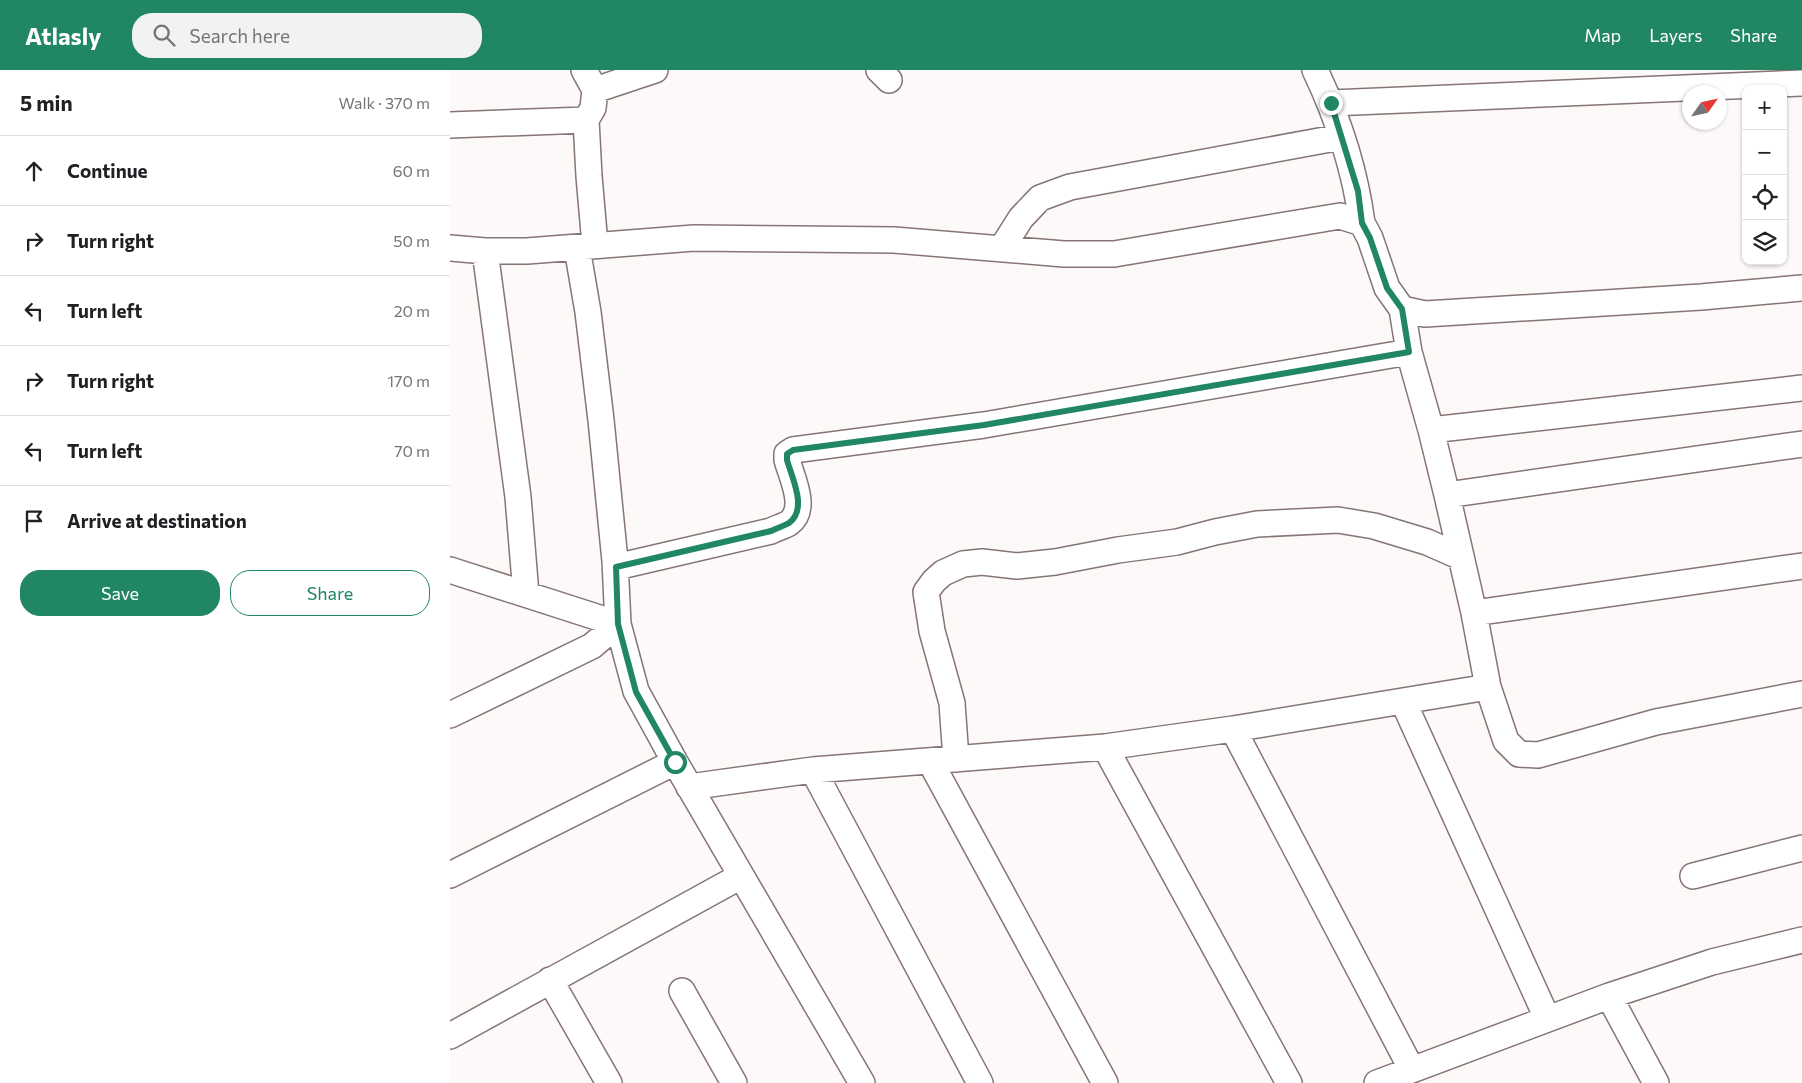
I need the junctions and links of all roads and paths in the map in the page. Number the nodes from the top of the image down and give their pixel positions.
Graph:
1 (655, 70) edge
2 (1314, 70) edge
3 (589, 80) edge
4 (1802, 83) edge
5 (1331, 103) junction
6 (586, 120) junction
7 (450, 125) edge
8 (1342, 137) junction
9 (1362, 223) junction
10 (586, 246) junction
11 (450, 248) edge
12 (1002, 248) junction
13 (485, 251) junction
14 (1802, 288) edge
15 (1402, 309) junction
16 (1409, 352) junction
17 (1802, 388) edge
18 (1431, 430) junction
19 (1802, 444) edge
20 (1447, 495) junction
21 (1461, 557) junction
22 (1802, 566) edge
23 (616, 567) junction
24 (451, 570) edge
25 (526, 594) junction
26 (1474, 613) junction
27 (618, 624) junction
28 (1488, 687) junction
29 (1802, 694) edge
30 (1404, 701) junction
31 (450, 715) edge
32 (1233, 729) junction
33 (1106, 747) junction
34 (956, 759) junction
35 (930, 761) junction
36 (675, 762) junction
37 (812, 770) junction
38 (689, 787) junction
39 (1802, 848) edge
40 (450, 875) edge
41 (741, 876) junction
42 (1693, 876) dead end
43 (1802, 940) edge
44 (550, 980) junction
45 (682, 990) dead end
46 (1609, 996) junction
47 (1547, 1018) junction
48 (450, 1036) edge
49 (1412, 1070) junction
50 (609, 1083) edge
51 (734, 1083) edge
52 (862, 1083) edge
53 (980, 1083) edge
54 (1105, 1083) edge
55 (1289, 1083) edge
56 (1377, 1083) edge
57 (1656, 1083) edge

1 - 3 street
2 - 5 street
3 - 6 street
4 - 5 street
5 - 8 street
6 - 7 street
6 - 10 street
8 - 9 street
8 - 12 street
9 - 12 street
9 - 15 street
10 - 12 street
10 - 13 street
10 - 23 street
11 - 13 street
13 - 25 street
14 - 15 street
15 - 16 street
16 - 18 street
16 - 23 street
17 - 18 street
18 - 20 street
19 - 20 street
20 - 21 street
21 - 26 street
21 - 34 street
22 - 26 street
23 - 27 street
24 - 25 street
25 - 27 street
26 - 28 street
27 - 31 street
27 - 36 street
28 - 29 street
28 - 30 street
30 - 32 street
30 - 47 street
32 - 33 street
32 - 49 street
33 - 34 street
33 - 55 street
34 - 35 street
35 - 37 street
35 - 54 street
36 - 38 street
36 - 40 street
37 - 38 street
37 - 53 street
38 - 41 street
39 - 42 street
41 - 44 street
41 - 52 street
43 - 46 street
44 - 48 street
44 - 50 street
45 - 51 street
46 - 47 street
46 - 57 street
47 - 49 street
49 - 56 street

